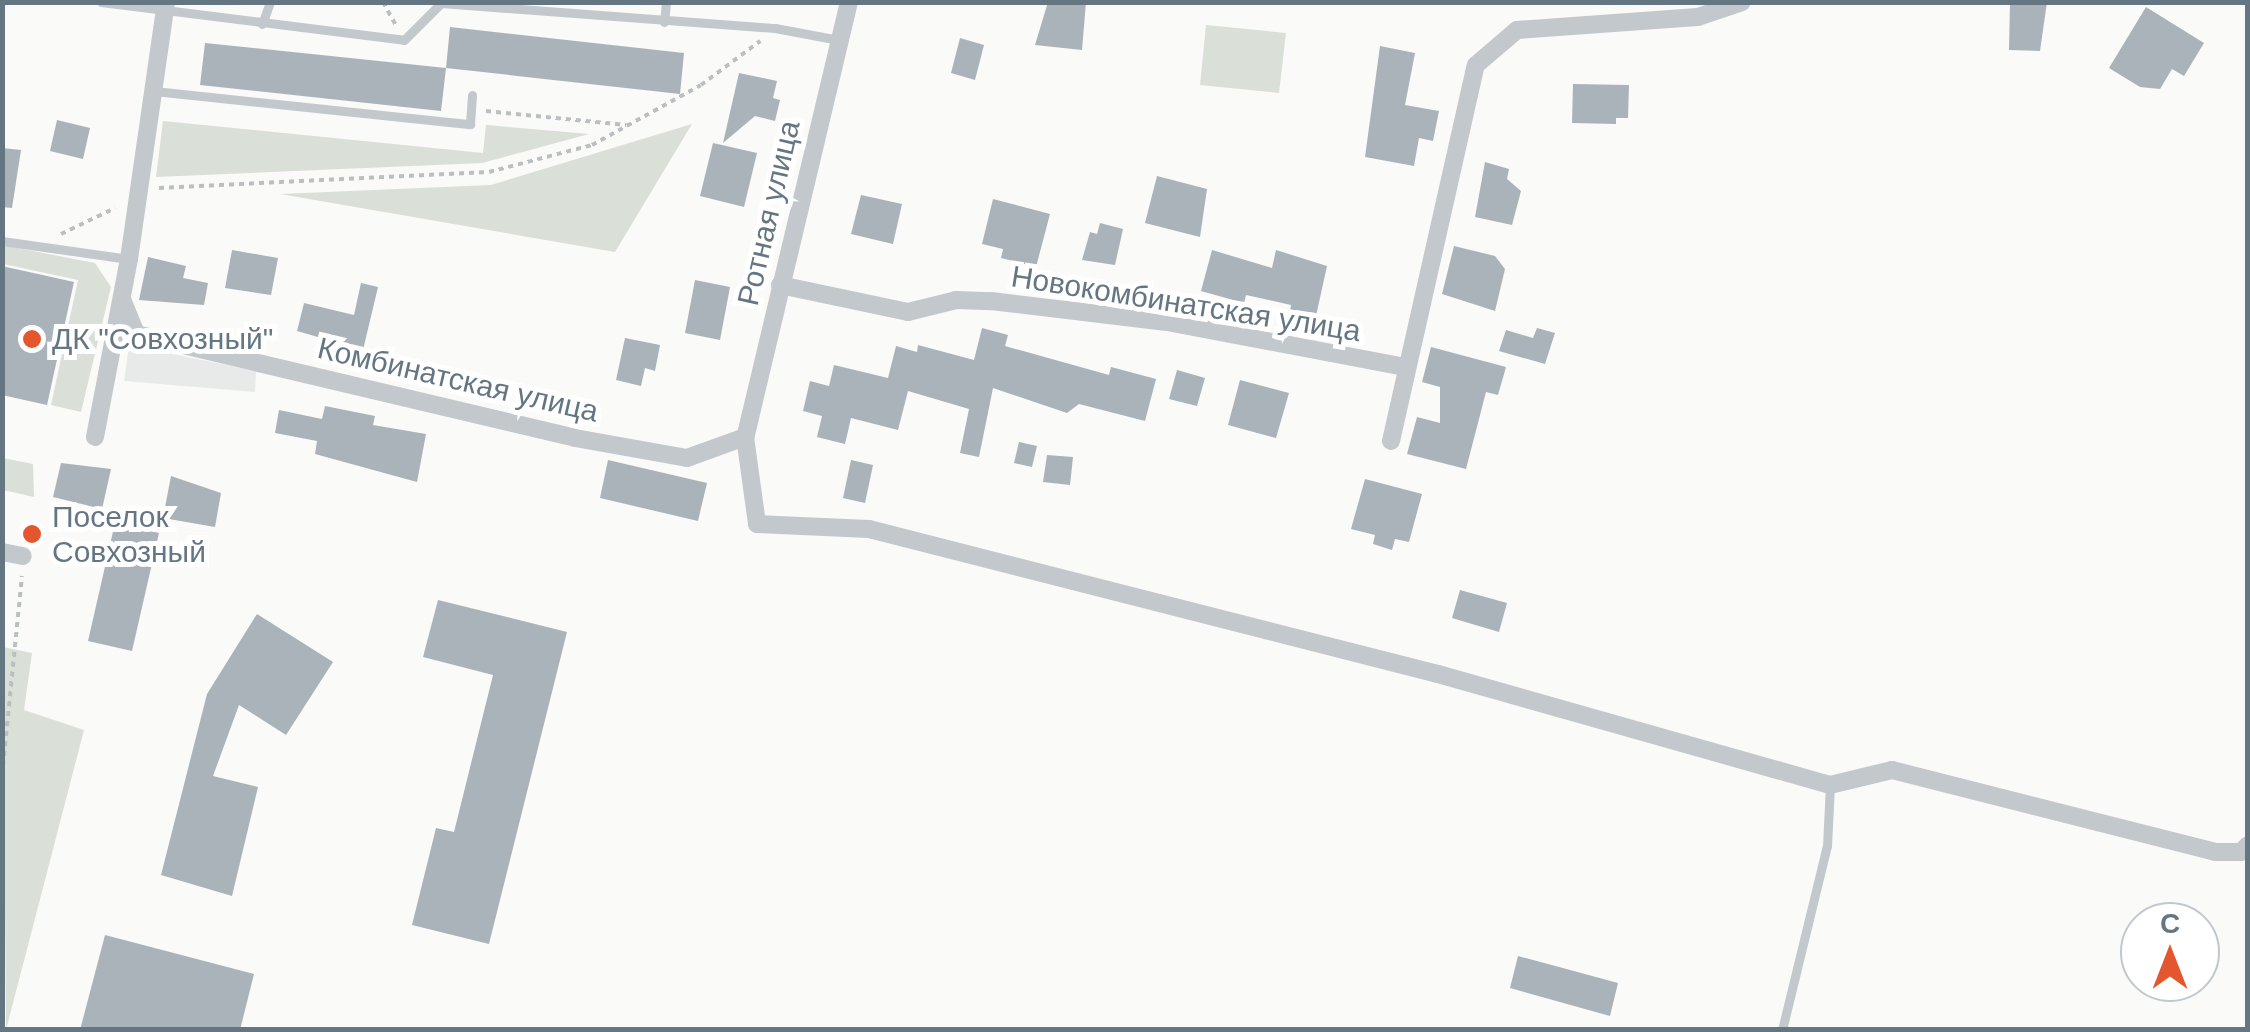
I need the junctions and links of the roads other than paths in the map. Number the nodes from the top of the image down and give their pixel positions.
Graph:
1 (101, 2) edge
2 (270, 2) edge
3 (666, 2) edge
4 (849, 2) edge
5 (1742, 2) edge
6 (165, 8) edge
7 (664, 22) junction
8 (262, 24) junction
9 (839, 40) junction
10 (154, 92) junction
11 (472, 95) dead end
12 (2, 241) edge
13 (130, 259) junction
14 (780, 285) junction
15 (122, 299) junction
16 (1406, 367) junction
17 (745, 436) junction
18 (95, 437) dead end
19 (1391, 440) dead end
20 (2, 552) edge
21 (24, 556) road end
22 (1830, 785) junction
23 (2248, 845) edge
24 (1782, 1030) edge

1 - 6 lane
2 - 8 lane
3 - 7 lane
4 - 9 street, Ротная улица
5 - 16 street
6 - 8 lane
6 - 10 street
7 - 8 lane
7 - 9 lane
9 - 14 street, Ротная улица
10 - 11 lane
10 - 13 street
12 - 13 lane
13 - 15 street
14 - 16 street, Новокомбинатская улица
14 - 17 street, Ротная улица
15 - 17 street, Комбинатская улица
15 - 18 street
16 - 19 street
17 - 22 street
20 - 21 street
22 - 23 street
22 - 24 lane

